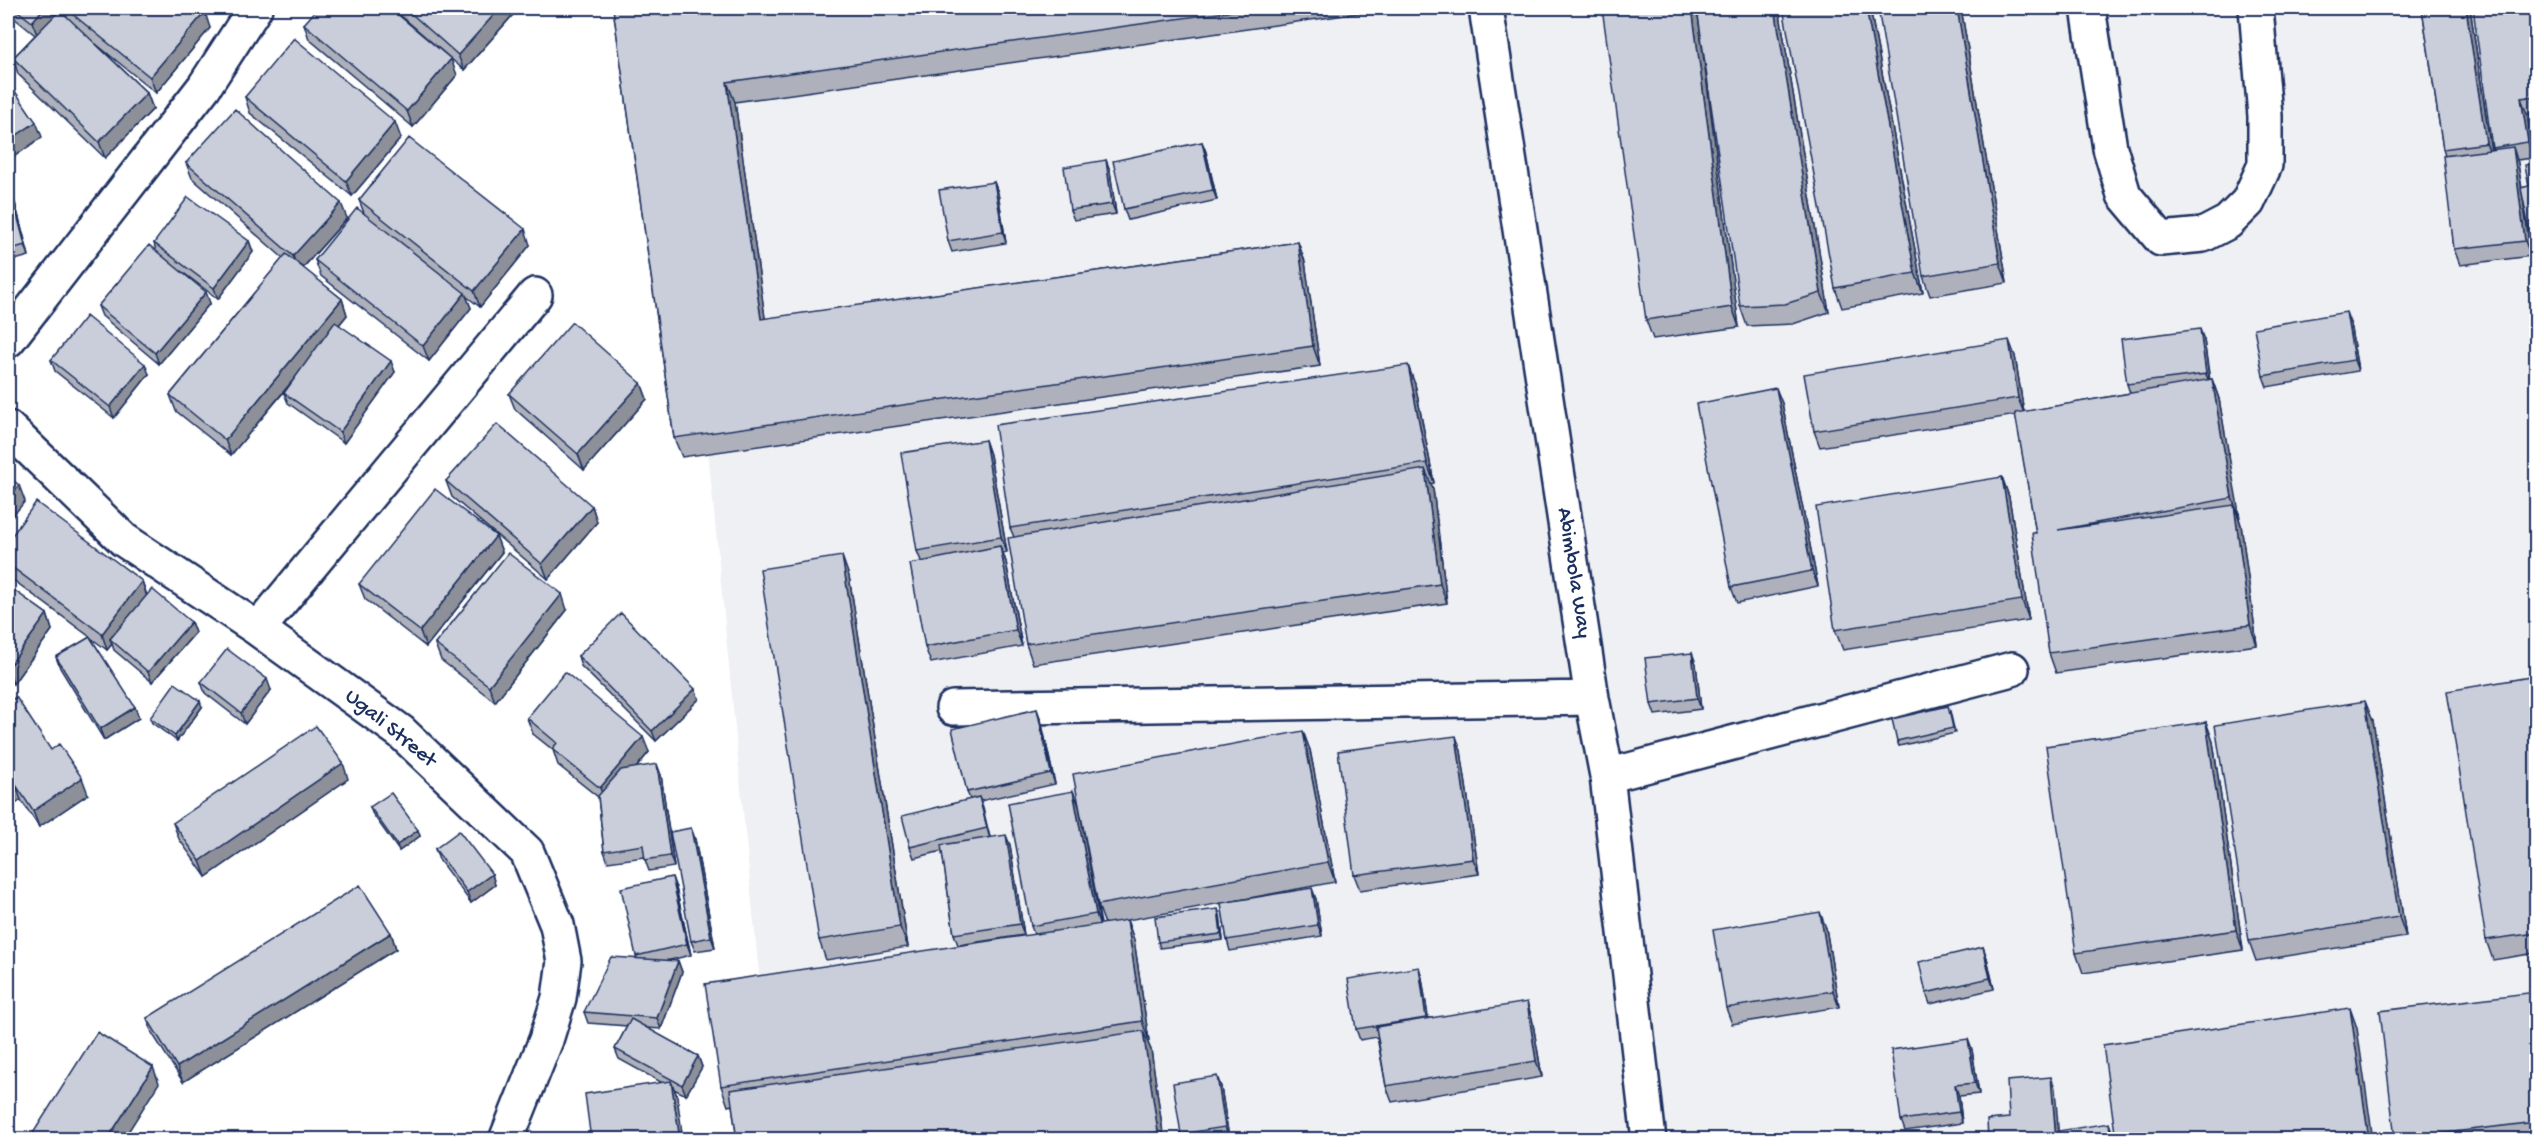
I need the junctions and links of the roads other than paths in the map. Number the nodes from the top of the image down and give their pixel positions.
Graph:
1 (255, 8) edge
2 (1486, 8) edge
3 (2088, 8) edge
4 (2256, 8) edge
5 (535, 295) dead end
6 (8, 340) edge
7 (8, 428) edge
8 (258, 629) junction
9 (2012, 669) dead end
10 (1593, 698) junction
11 (953, 708) dead end
12 (1607, 776) junction
13 (506, 1140) edge
14 (1649, 1140) edge

1 - 6 street
2 - 10 street, Abimbola Way
3 - 4 street
5 - 8 street
7 - 8 street, Ugali Street
8 - 13 street, Ugali Street
9 - 12 street
10 - 11 street
10 - 12 street, Abimbola Way
12 - 14 street, Abimbola Way

